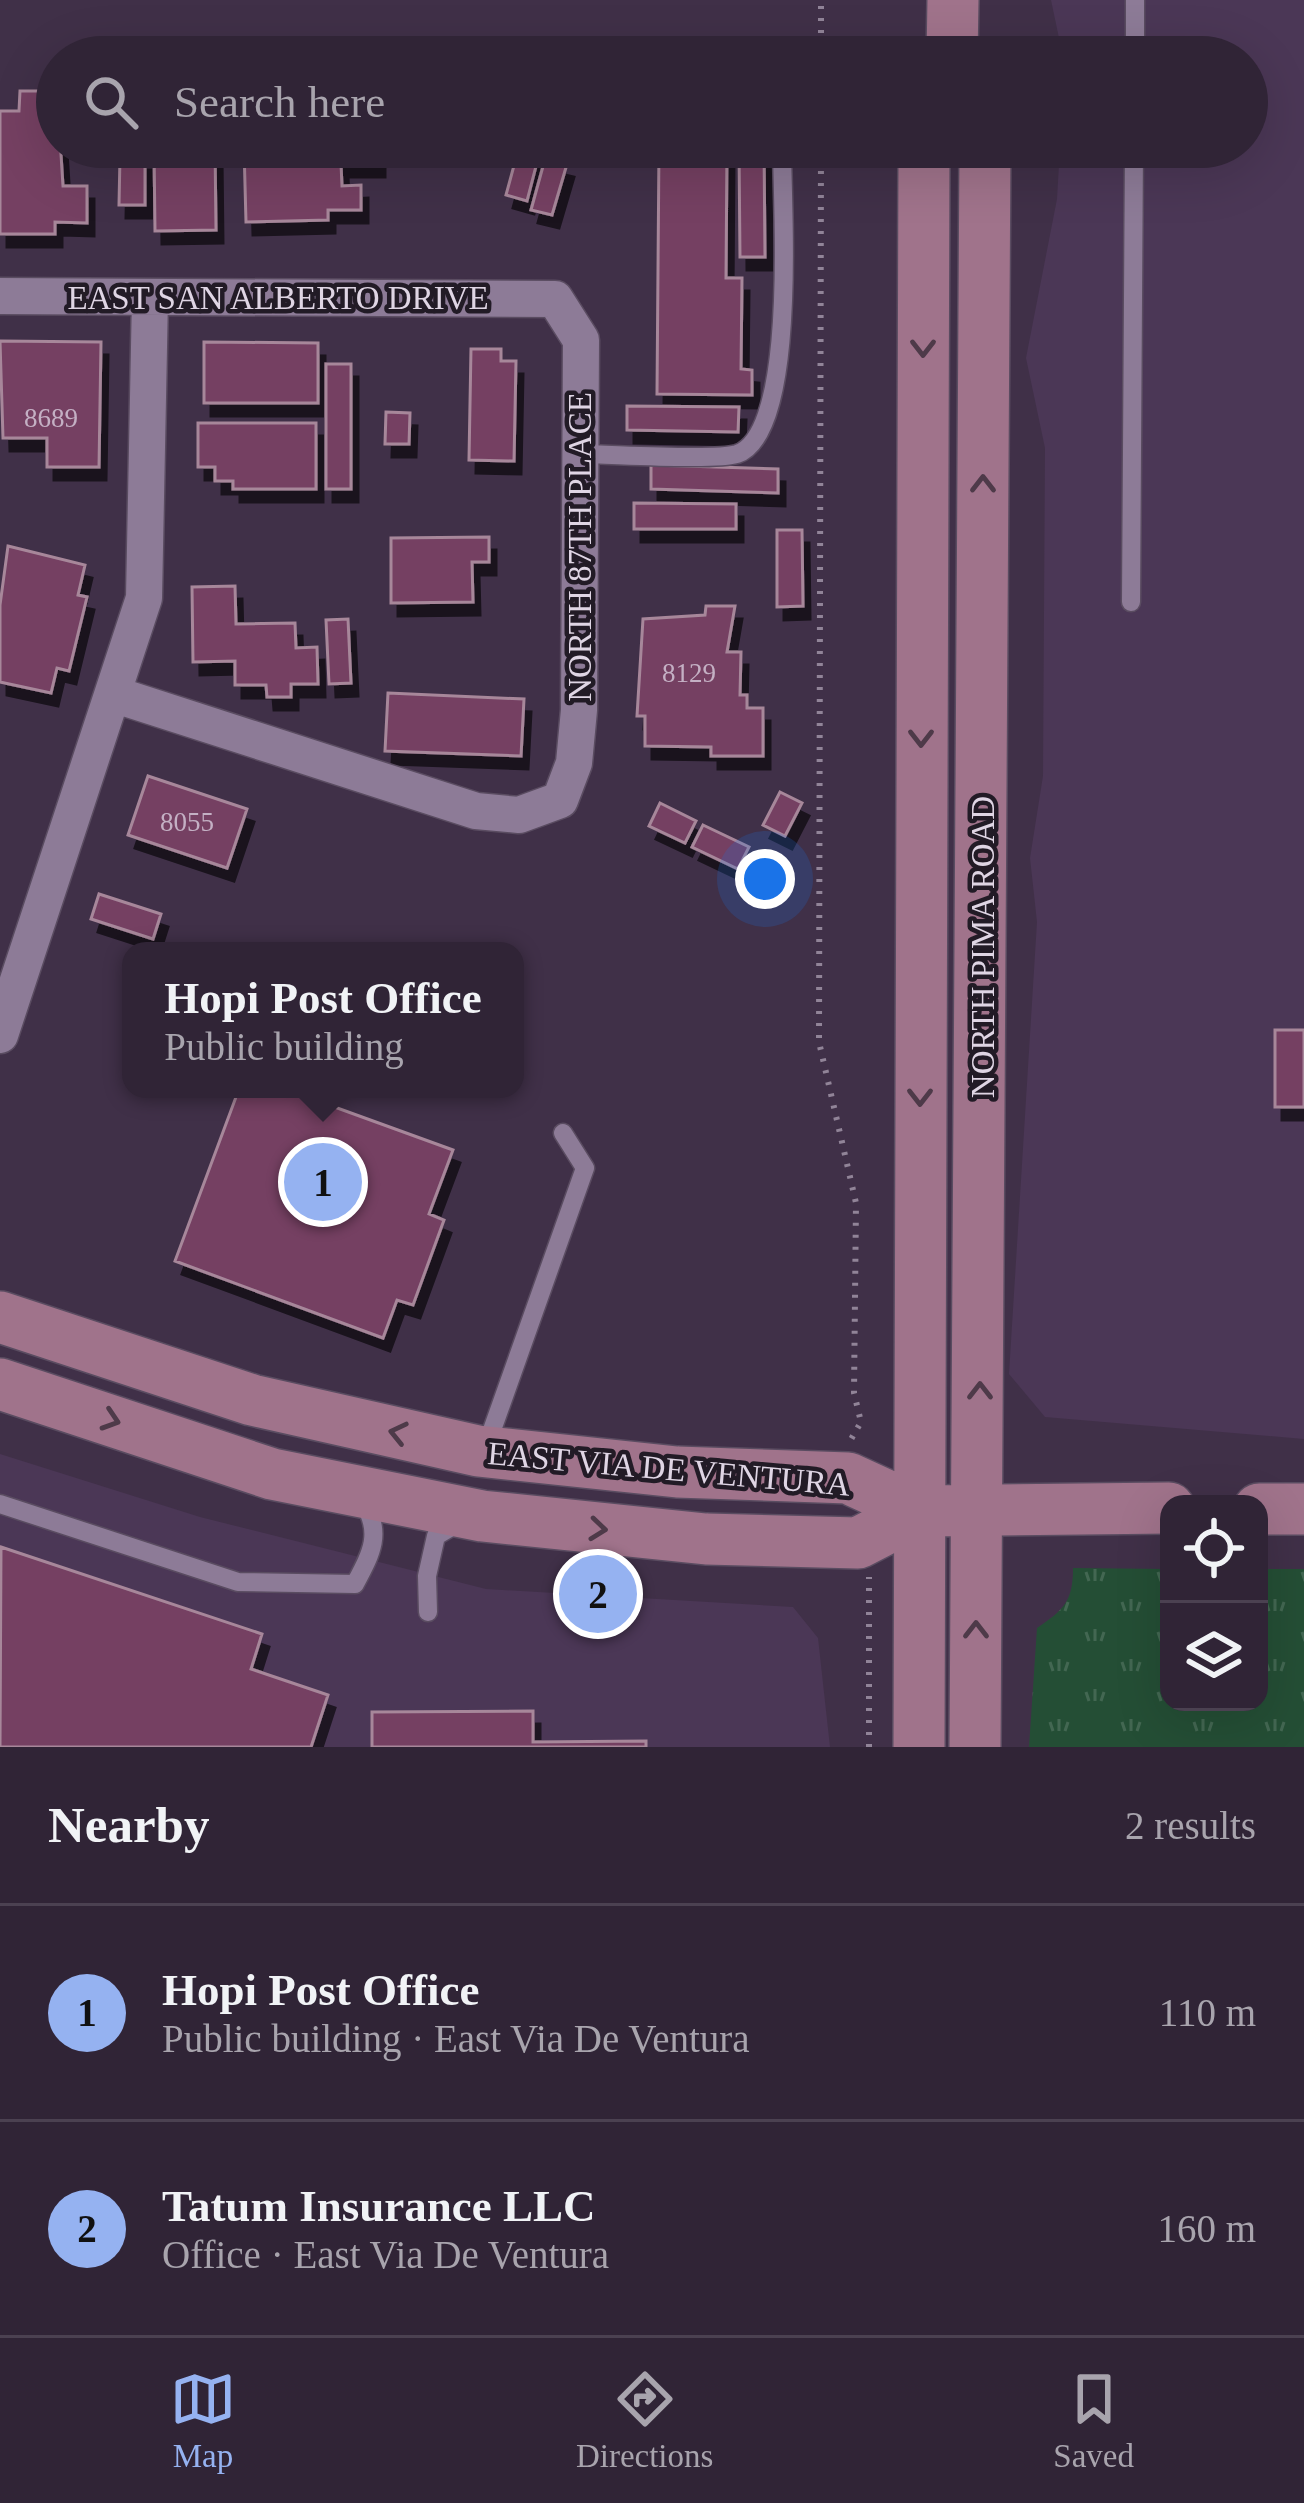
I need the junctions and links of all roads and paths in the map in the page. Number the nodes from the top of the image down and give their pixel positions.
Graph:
1 (821, 0) edge
2 (925, 0) edge
3 (952, 0) edge
4 (985, 0) edge
5 (1136, 0) edge
6 (821, 36) edge
7 (925, 36) edge
8 (952, 36) edge
9 (985, 36) edge
10 (1135, 36) edge
11 (782, 168) edge
12 (821, 168) edge
13 (924, 168) edge
14 (945, 168) edge
15 (985, 168) edge
16 (1135, 168) edge
17 (924, 261) junction
18 (0, 296) edge
19 (150, 297) junction
20 (555, 299) joint
21 (580, 454) junction
22 (1131, 602) dead end
23 (116, 695) junction
24 (0, 1035) edge
25 (563, 1133) dead end
26 (0, 1317) edge
27 (0, 1384) edge
28 (845, 1450) dead end
29 (485, 1451) junction
30 (355, 1490) junction
31 (0, 1504) edge
32 (979, 1508) junction
33 (1160, 1508) edge
34 (1268, 1509) edge
35 (1304, 1509) edge
36 (920, 1511) junction
37 (482, 1516) junction
38 (861, 1565) dead end
39 (428, 1612) dead end
40 (869, 1747) edge
41 (919, 1747) edge
42 (975, 1747) edge

1 - 6 path
2 - 7 main road
3 - 8 main road
4 - 9 main road
5 - 10 lane
11 - 21 lane
12 - 28 path
13 - 17 main road, NORTH PIMA ROAD
14 - 17 main road
32 -> 15 main road, NORTH PIMA ROAD
16 - 22 lane
17 -> 36 main road, NORTH PIMA ROAD
18 - 19 street, EAST SAN ALBERTO DRIVE
19 - 20 street, EAST SAN ALBERTO DRIVE
19 - 23 street
20 - 21 street, NORTH 87TH PLACE
21 - 23 street, NORTH 87TH PLACE
23 - 24 street
25 - 29 lane
29 -> 26 main road, EAST VIA DE VENTURA
27 -> 30 main road, EAST VIA DE VENTURA
29 - 36 main road, EAST VIA DE VENTURA
30 - 31 lane
30 - 37 main road, EAST VIA DE VENTURA
32 - 33 main road, EAST VIA DE VENTURA
32 - 36 main road, EAST VIA DE VENTURA
42 -> 32 main road, NORTH PIMA ROAD
34 - 35 main road
37 -> 36 main road, EAST VIA DE VENTURA
36 - 41 main road, NORTH PIMA ROAD
37 - 39 lane
38 - 40 path

